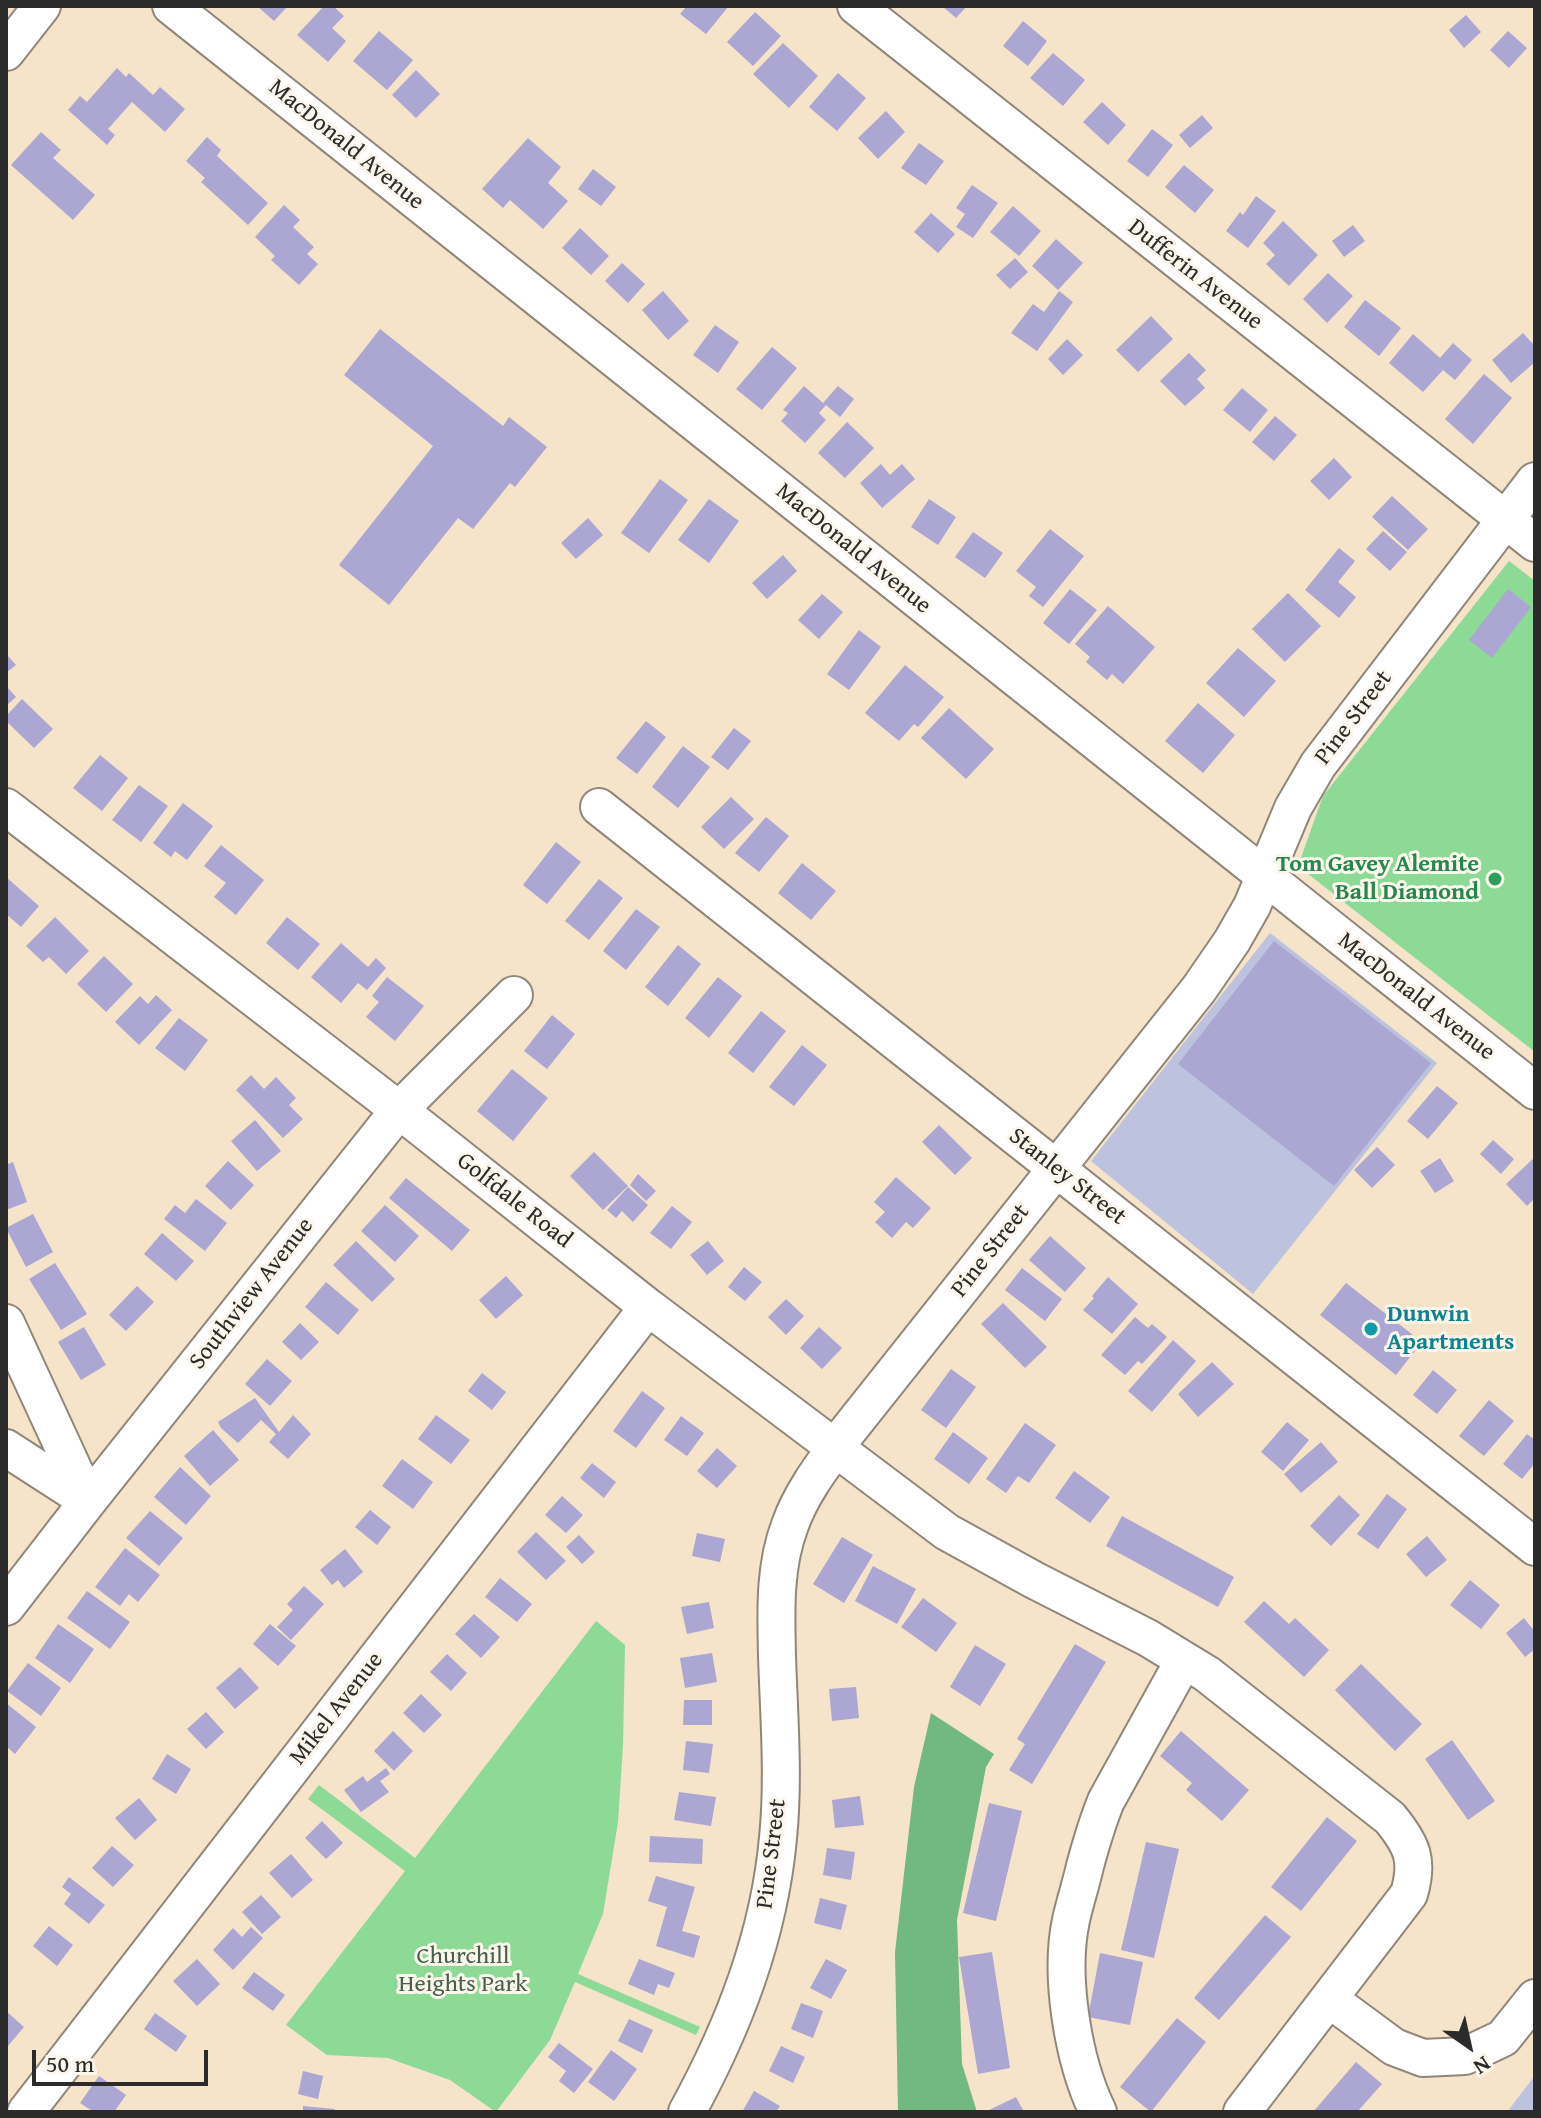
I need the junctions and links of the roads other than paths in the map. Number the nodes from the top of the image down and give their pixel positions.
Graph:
1 (42, 6) edge
2 (171, 6) edge
3 (856, 6) edge
4 (6, 52) edge
5 (1535, 481) edge
6 (1505, 519) junction
7 (1535, 543) edge
8 (6, 807) edge
9 (599, 807) dead end
10 (1264, 877) junction
11 (514, 995) dead end
12 (1535, 1091) edge
13 (399, 1110) junction
14 (1057, 1168) junction
15 (648, 1307) junction
16 (6, 1323) edge
17 (6, 1448) edge
18 (835, 1449) junction
19 (88, 1501) junction
20 (1535, 1547) edge
21 (6, 1607) edge
22 (1184, 1660) junction
23 (1535, 1998) edge
24 (1329, 1999) junction
25 (26, 2112) edge
26 (687, 2112) edge
27 (1098, 2112) edge
28 (1242, 2112) edge

1 - 4 street
2 - 10 street, MacDonald Avenue
3 - 6 street, Dufferin Avenue
5 - 6 street, Pine Street
6 - 7 street, Dufferin Avenue
6 - 10 street, Pine Street
8 - 13 street, Golfdale Road
9 - 14 street, Stanley Street
10 - 12 street, MacDonald Avenue
10 - 14 street, Pine Street
11 - 13 street, Southview Avenue
13 - 15 street, Golfdale Road
13 - 19 street, Southview Avenue
14 - 18 street, Pine Street
14 - 20 street, Stanley Street
15 - 18 street, Golfdale Road
15 - 25 street, Mikel Avenue
16 - 19 street
17 - 19 street
18 - 22 street, Golfdale Road
18 - 26 street, Pine Street
19 - 21 street, Southview Avenue
22 - 24 street, Golfdale Road
22 - 27 street
23 - 24 street
24 - 28 street, Golfdale Road

